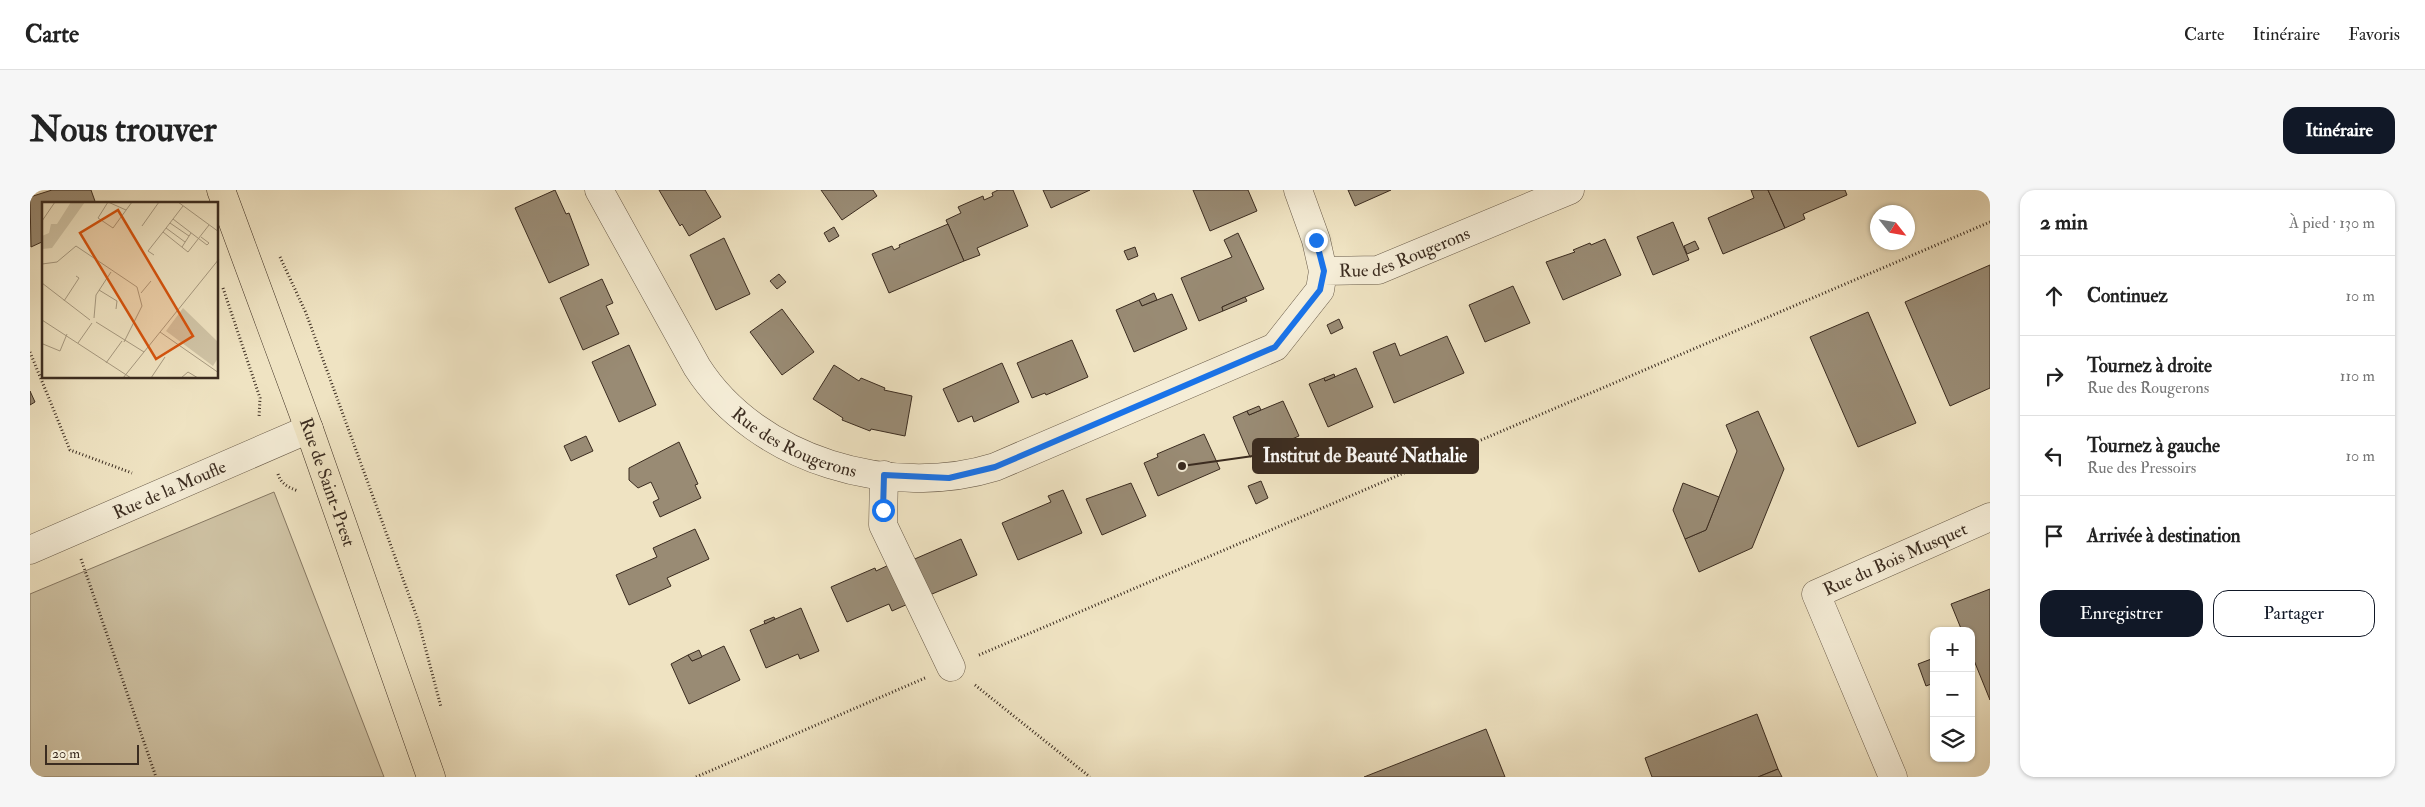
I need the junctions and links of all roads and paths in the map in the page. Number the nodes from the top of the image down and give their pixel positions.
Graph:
1 (221, 190) edge
2 (599, 190) edge
3 (1298, 190) edge
4 (1570, 190) edge
5 (1990, 222) edge
6 (277, 250) dead end
7 (1324, 271) junction
8 (220, 282) dead end
9 (30, 352) edge
10 (309, 429) junction
11 (268, 446) junction
12 (884, 475) junction
13 (172, 488) junction
14 (336, 504) junction
15 (1990, 516) edge
16 (72, 532) junction
17 (30, 550) edge
18 (951, 667) junction
19 (442, 713) dead end
20 (156, 777) edge
21 (432, 777) edge
22 (696, 777) edge
23 (1090, 777) edge
24 (1893, 777) edge

1 - 10 main road, Rue de Saint-Prest
2 - 12 street, Rue des Rougerons
3 - 7 street
4 - 7 street, Rue des Rougerons
5 - 18 path
6 - 19 path
7 - 12 street, Rue des Rougerons
8 - 11 path
9 - 13 path
10 - 11 street, Rue de la Moufle
10 - 14 main road, Rue de Saint-Prest
11 - 13 street, Rue de la Moufle
11 - 14 path
12 - 18 street
13 - 16 street, Rue de la Moufle
14 - 21 main road, Rue de Saint-Prest
15 - 24 street, Rue du Bois Musquet
16 - 17 street, Rue de la Moufle
16 - 20 path
18 - 22 path
18 - 23 path

